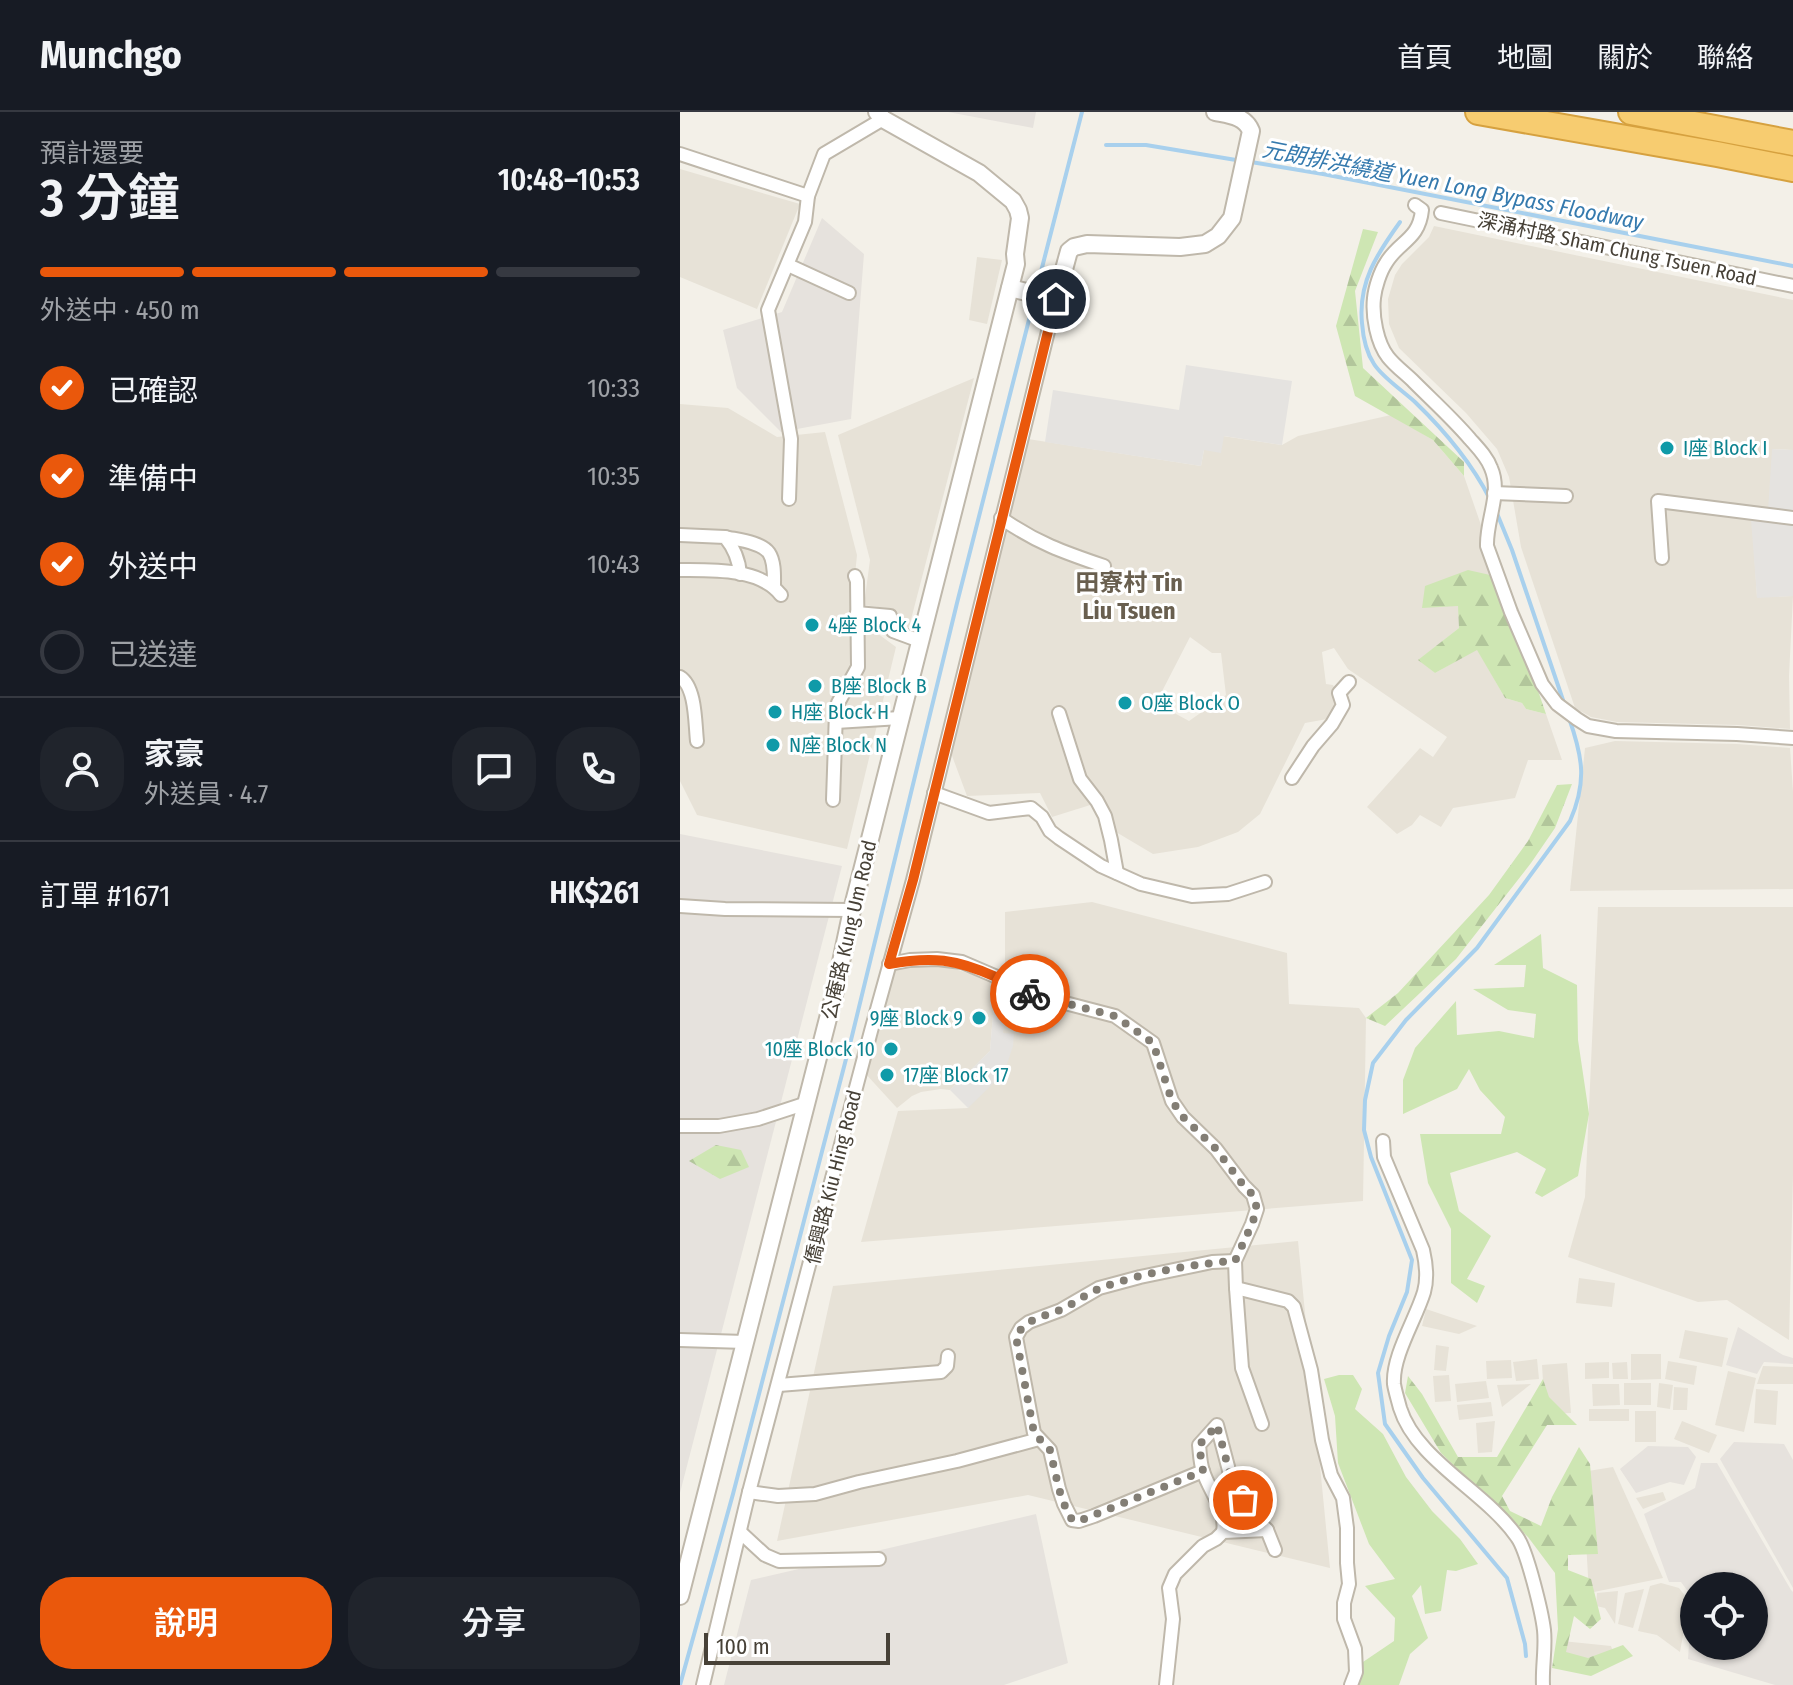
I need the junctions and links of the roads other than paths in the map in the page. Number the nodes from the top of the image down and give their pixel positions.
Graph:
1 (1215, 112) edge
2 (1478, 112) edge
3 (1631, 112) edge
4 (880, 116) edge
5 (1793, 143) edge
6 (680, 154) edge
7 (1793, 169) edge
8 (808, 196) junction
9 (1415, 205) dead end
10 (1441, 213) dead end
11 (788, 265) junction
12 (1793, 286) edge
13 (1010, 288) junction
14 (849, 293) dead end
15 (1056, 299) junction
16 (1495, 487) junction
17 (1566, 496) dead end
18 (789, 499) dead end
19 (1001, 518) junction
20 (1793, 518) edge
21 (680, 535) edge
22 (725, 537) junction
23 (1662, 558) dead end
24 (1104, 566) dead end
25 (680, 570) edge
26 (740, 574) junction
27 (855, 576) dead end
28 (857, 613) junction
29 (920, 641) junction
30 (680, 677) edge
31 (1349, 682) dead end
32 (1059, 713) dead end
33 (900, 718) junction
34 (836, 722) junction
35 (1793, 738) edge
36 (697, 741) dead end
37 (1292, 778) dead end
38 (934, 793) junction
39 (833, 800) dead end
40 (1117, 873) junction
41 (1265, 882) dead end
42 (680, 906) edge
43 (852, 910) junction
44 (889, 964) junction
45 (807, 1103) junction
46 (680, 1126) edge
47 (1383, 1141) dead end
48 (1397, 1150) dead end
49 (1384, 1157) junction
50 (1235, 1261) junction
51 (1236, 1288) junction
52 (680, 1340) edge
53 (745, 1342) junction
54 (948, 1356) dead end
55 (779, 1385) junction
56 (1262, 1424) dead end
57 (1039, 1439) junction
58 (1203, 1471) junction
59 (749, 1492) junction
60 (1267, 1530) junction
61 (740, 1532) junction
62 (1223, 1532) junction
63 (686, 1544) edge
64 (1275, 1550) dead end
65 (879, 1559) dead end
66 (680, 1596) edge
67 (703, 1685) edge
68 (1166, 1685) edge
69 (1351, 1685) edge
70 (1543, 1685) edge

1 - 15 street, 僑興路 Kiu Hing Road
2 - 7 highway
3 - 5 highway
4 - 8 street
4 - 13 street, 公庵路 Kung Um Road
6 - 8 street
8 - 11 street
9 - 16 street
10 - 12 street, 深涌村路 Sham Chung Tsuen Road
11 - 14 street
11 - 18 street
13 - 15 street
13 - 29 street, 公庵路 Kung Um Road
15 - 19 street, 僑興路 Kiu Hing Road
16 - 17 street
16 - 35 street
19 - 24 street
19 - 38 street, 僑興路 Kiu Hing Road
20 - 23 street
21 - 22 street
22 - 26 street
22 - 26 street
25 - 26 street
27 - 28 street
28 - 29 street
28 - 34 street
29 - 33 street, 公庵路 Kung Um Road
30 - 36 street
31 - 37 street
32 - 40 street
33 - 34 street
33 - 43 street, 公庵路 Kung Um Road
34 - 39 street
38 - 40 street
38 - 44 street, 僑興路 Kiu Hing Road
40 - 41 street
42 - 43 street
43 - 45 street, 公庵路 Kung Um Road
44 - 50 street
44 - 55 street, 僑興路 Kiu Hing Road
45 - 46 street
45 - 53 street, 公庵路 Kung Um Road
47 - 49 street
48 - 49 street
49 - 70 street
50 - 51 street
50 - 57 street
51 - 56 street
51 - 69 street
52 - 53 street
53 - 63 street, 公庵路 Kung Um Road
54 - 55 street
55 - 59 street, 僑興路 Kiu Hing Road
57 - 58 street
57 - 59 street
58 - 60 street
58 - 62 street
59 - 61 street, 僑興路 Kiu Hing Road
60 - 62 street
60 - 64 street
61 - 65 street
61 - 67 street, 僑興路 Kiu Hing Road
62 - 68 street
63 - 66 street, 公庵路 Kung Um Road

